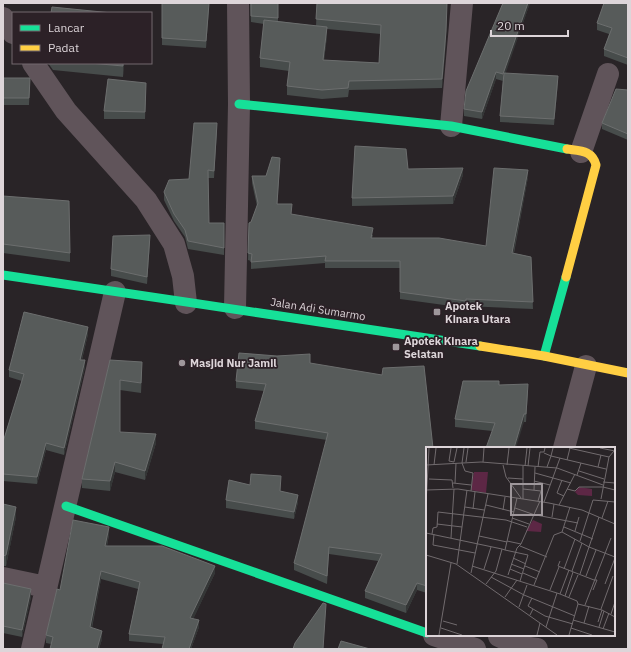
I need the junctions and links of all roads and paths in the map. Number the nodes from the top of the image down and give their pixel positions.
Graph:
1 (238, 3) edge
2 (462, 3) edge
3 (3, 18) edge
4 (12, 32) edge
5 (34, 64) edge
6 (608, 74) dead end
7 (239, 104) junction
8 (451, 126) junction
9 (581, 152) junction
10 (3, 275) edge
11 (115, 292) junction
12 (186, 303) junction
13 (235, 308) junction
14 (544, 356) junction
15 (586, 366) junction
16 (628, 373) edge
17 (564, 447) edge
18 (66, 506) junction
19 (3, 578) edge
20 (46, 587) junction
21 (426, 633) edge
22 (437, 636) edge
23 (495, 640) edge
24 (32, 649) edge
25 (475, 649) edge
26 (537, 649) edge

1 - 7 street
2 - 8 street
3 - 4 street
5 - 12 street
6 - 9 street
7 - 8 street
7 - 13 street
8 - 9 street
9 - 14 street
10 - 11 street, Jalan Adi Sumarmo
11 - 12 street, Jalan Adi Sumarmo
11 - 18 street
12 - 13 street, Jalan Adi Sumarmo
13 - 14 street, Jalan Adi Sumarmo
14 - 15 street, Jalan Adi Sumarmo
15 - 16 street, Jalan Adi Sumarmo
15 - 17 street
18 - 20 street
18 - 21 street
19 - 20 street
20 - 24 street
22 - 25 street
23 - 26 street

